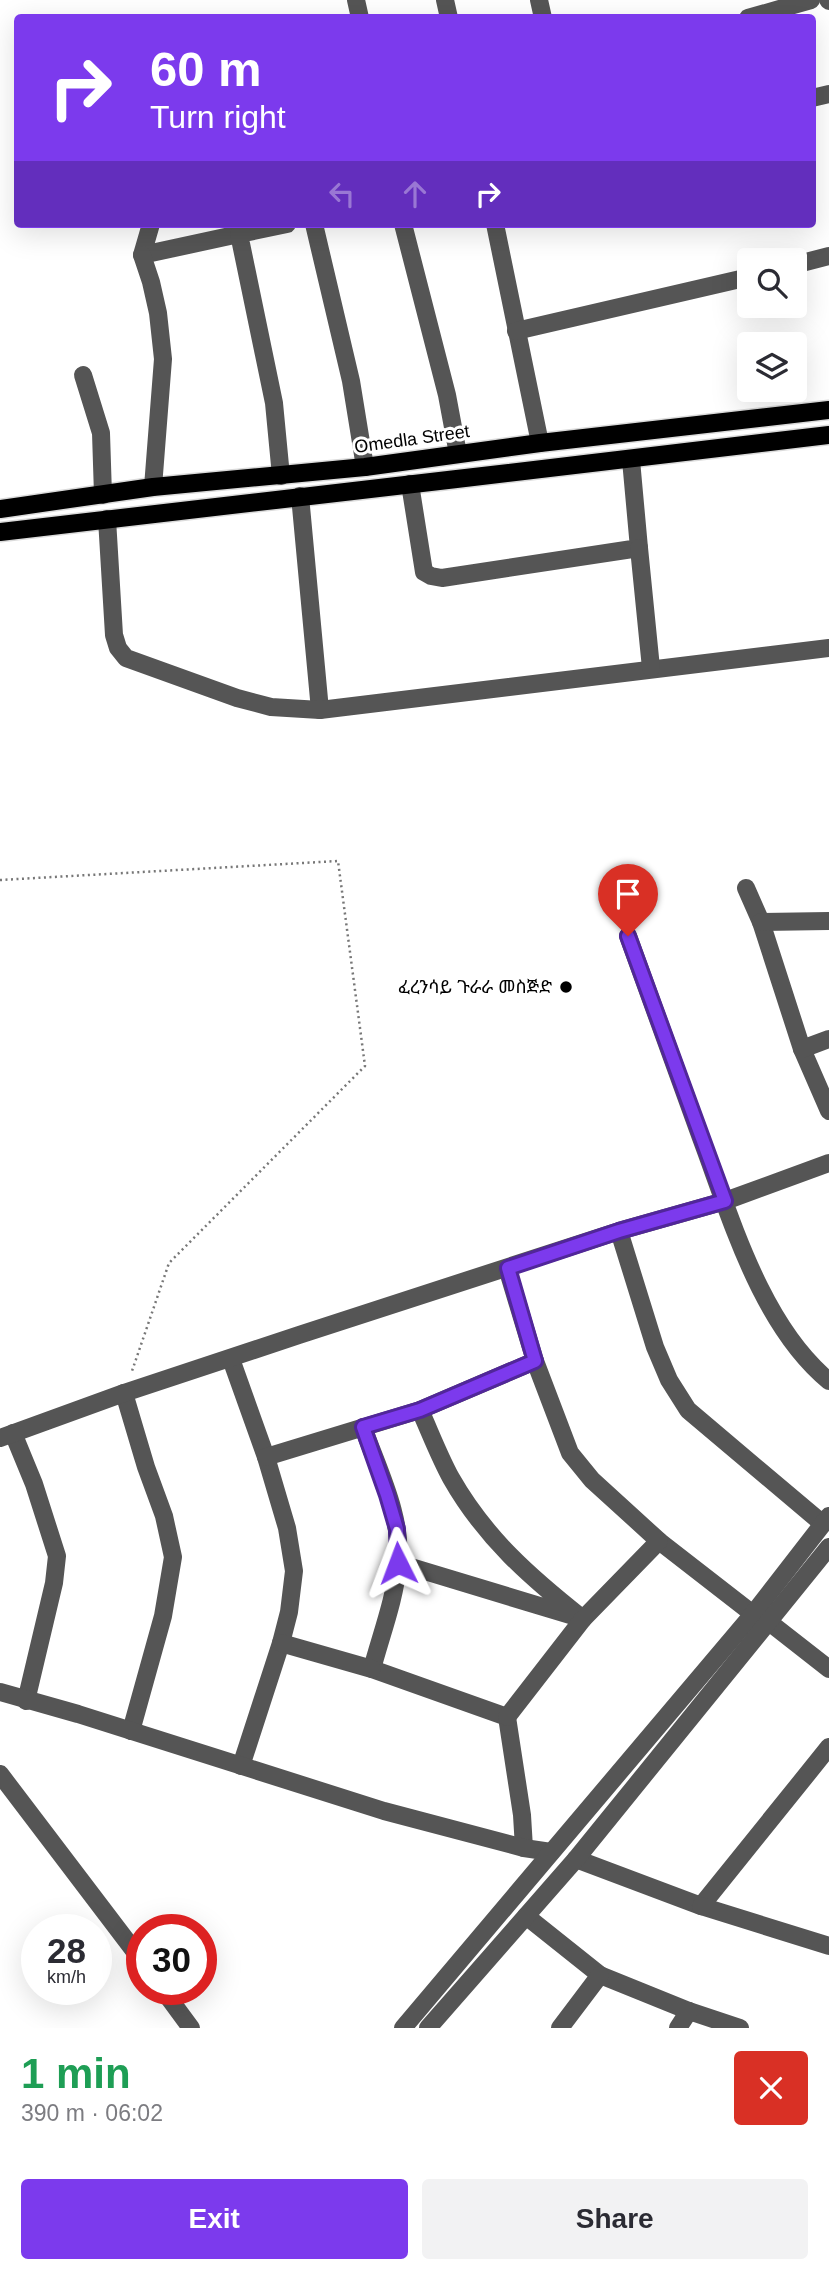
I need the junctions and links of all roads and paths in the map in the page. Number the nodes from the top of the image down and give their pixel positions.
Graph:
1 (811, 0) edge
2 (762, 14) edge
3 (150, 228) edge
4 (268, 228) edge
5 (315, 228) edge
6 (404, 228) edge
7 (496, 228) edge
8 (239, 234) junction
9 (142, 255) junction
10 (829, 256) edge
11 (807, 262) edge
12 (737, 279) edge
13 (516, 331) junction
14 (83, 375) dead end
15 (829, 410) edge
16 (829, 435) edge
17 (540, 443) junction
18 (458, 454) junction
19 (631, 460) junction
20 (365, 467) junction
21 (281, 476) junction
22 (410, 484) junction
23 (153, 487) junction
24 (103, 495) junction
25 (300, 496) junction
26 (0, 509) edge
27 (107, 519) junction
28 (0, 532) edge
29 (639, 548) junction
30 (829, 648) edge
31 (651, 668) junction
32 (320, 710) junction
33 (0, 880) edge
34 (746, 888) dead end
35 (829, 921) edge
36 (761, 922) junction
37 (628, 936) dead end
38 (829, 1039) edge
39 (802, 1049) junction
40 (829, 1111) edge
41 (829, 1163) edge
42 (725, 1201) junction
43 (619, 1231) junction
44 (508, 1268) junction
45 (231, 1359) junction
46 (535, 1361) junction
47 (829, 1381) edge
48 (124, 1393) junction
49 (420, 1410) junction
50 (363, 1427) junction
51 (6, 1435) edge
52 (266, 1457) junction
53 (826, 1520) edge
54 (659, 1541) junction
55 (829, 1547) edge
56 (398, 1563) junction
57 (761, 1618) junction
58 (583, 1619) junction
59 (281, 1643) junction
60 (372, 1669) junction
61 (829, 1669) edge
62 (0, 1692) edge
63 (26, 1700) junction
64 (507, 1717) junction
65 (131, 1731) junction
66 (829, 1747) edge
67 (241, 1766) junction
68 (0, 1774) edge
69 (524, 1847) junction
70 (551, 1852) junction
71 (576, 1859) junction
72 (533, 1874) junction
73 (552, 1886) junction
74 (701, 1906) junction
75 (526, 1916) junction
76 (126, 1940) edge
77 (829, 1946) edge
78 (600, 1975) junction
79 (174, 2005) edge
80 (689, 2011) junction
81 (191, 2028) edge
82 (404, 2028) edge
83 (428, 2028) edge
84 (560, 2028) edge
85 (678, 2028) edge
86 (740, 2028) edge

1 - 2 street
3 - 9 street
4 - 8 street
5 - 20 street
6 - 18 street
7 - 13 street
8 - 9 street
8 - 21 street
9 - 23 street
10 - 11 street
12 - 13 street
13 - 17 street
14 - 24 street
15 - 17 main road, Omedla Street
16 - 19 main road
17 - 18 main road, Omedla Street
18 - 20 main road, Omedla Street
19 - 22 main road
19 - 29 street
20 - 21 main road, Omedla Street
21 - 23 main road, Omedla Street
22 - 25 main road
22 - 29 street
23 - 24 main road, Omedla Street
24 - 26 main road, Omedla Street
25 - 27 main road
25 - 32 street
27 - 28 main road
27 - 32 street
29 - 31 street
30 - 31 street
31 - 32 street
33 - 48 path
34 - 36 street
35 - 36 street
36 - 39 street
37 - 42 street
38 - 39 street
39 - 40 street
41 - 42 street
42 - 43 street
42 - 47 street
43 - 44 street
43 - 53 street
44 - 45 street
44 - 46 street
45 - 48 street
45 - 52 street
46 - 49 street
46 - 54 street
48 - 51 street
48 - 65 street
49 - 50 street
49 - 58 street
50 - 52 street
50 - 56 street
51 - 63 street
52 - 59 street
53 - 57 street
54 - 57 street
54 - 58 street
55 - 57 street
56 - 58 street
56 - 60 street
57 - 61 street
57 - 70 street
57 - 71 street
58 - 64 street
59 - 60 street
59 - 67 street
60 - 64 street
62 - 63 street
63 - 65 street
64 - 69 street
65 - 67 street
66 - 74 street
67 - 69 street
68 - 76 street
69 - 70 street
70 - 72 street
71 - 73 street
71 - 74 street
72 - 73 street
72 - 82 street
73 - 75 street
74 - 77 street
75 - 78 street
75 - 83 street
78 - 80 street
78 - 84 street
79 - 81 street
80 - 85 street
80 - 86 street

